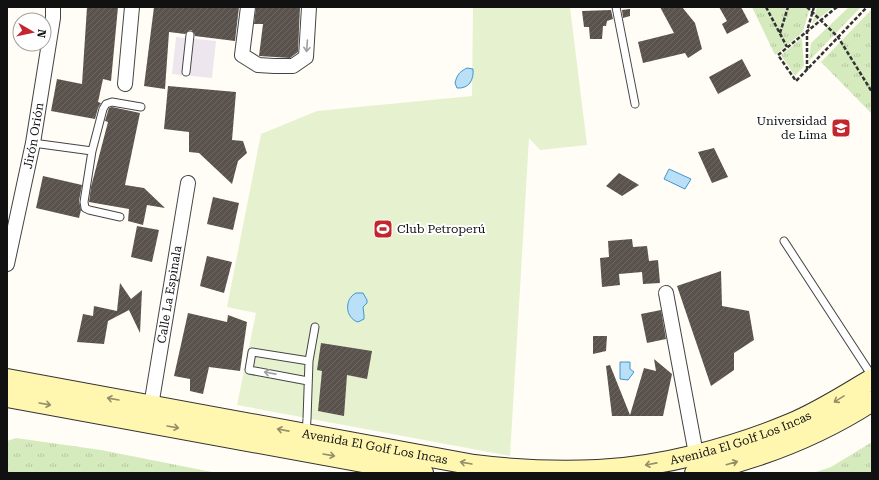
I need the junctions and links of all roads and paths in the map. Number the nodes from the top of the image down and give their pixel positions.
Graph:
1 (63, 7) edge
2 (132, 7) edge
3 (248, 7) edge
4 (309, 7) edge
5 (616, 7) edge
6 (766, 7) edge
7 (788, 7) edge
8 (807, 7) edge
9 (814, 7) edge
10 (837, 7) edge
11 (867, 7) edge
12 (812, 12) junction
13 (53, 13) edge
14 (821, 20) junction
15 (807, 32) junction
16 (780, 34) junction
17 (190, 35) dead end
18 (838, 37) junction
19 (787, 47) junction
20 (807, 70) junction
21 (186, 72) dead end
22 (125, 84) dead end
23 (872, 92) edge
24 (635, 104) dead end
25 (141, 107) dead end
26 (33, 143) junction
27 (92, 151) junction
28 (188, 183) dead end
29 (120, 217) dead end
30 (784, 241) dead end
31 (7, 264) edge
32 (666, 293) dead end
33 (314, 327) dead end
34 (309, 361) junction
35 (872, 377) edge
36 (7, 379) edge
37 (308, 381) junction
38 (10, 399) edge
39 (872, 401) edge
40 (152, 406) junction
41 (305, 435) junction
42 (695, 464) edge
43 (423, 473) edge

1 - 13 street
2 - 22 street
4 -> 3 street
5 - 24 lane
6 - 16 path
7 - 16 path
8 - 12 path
9 - 12 path
10 - 14 path
11 - 18 path
12 - 14 path
12 - 15 path
13 - 26 street, Jirón Orión
14 - 15 path
14 - 18 path
15 - 19 path
15 - 20 path
16 - 19 path
17 - 21 lane
18 - 20 path
18 - 23 path
19 - 20 path
25 - 27 lane
26 - 27 lane
26 - 31 street, Jirón Orión
27 - 29 lane
28 - 40 street, Calle La Espinala
30 - 35 lane
32 - 42 street
33 - 34 lane
34 - 37 lane
37 -> 34 lane
35 -> 42 street, Avenida El Golf Los Incas
40 -> 36 street, Avenida El Golf Los Incas
37 - 41 lane
38 -> 43 street, Avenida El Golf Los Incas
42 -> 39 street, Avenida El Golf Los Incas
41 -> 40 street, Avenida El Golf Los Incas
42 -> 41 street, Avenida El Golf Los Incas

